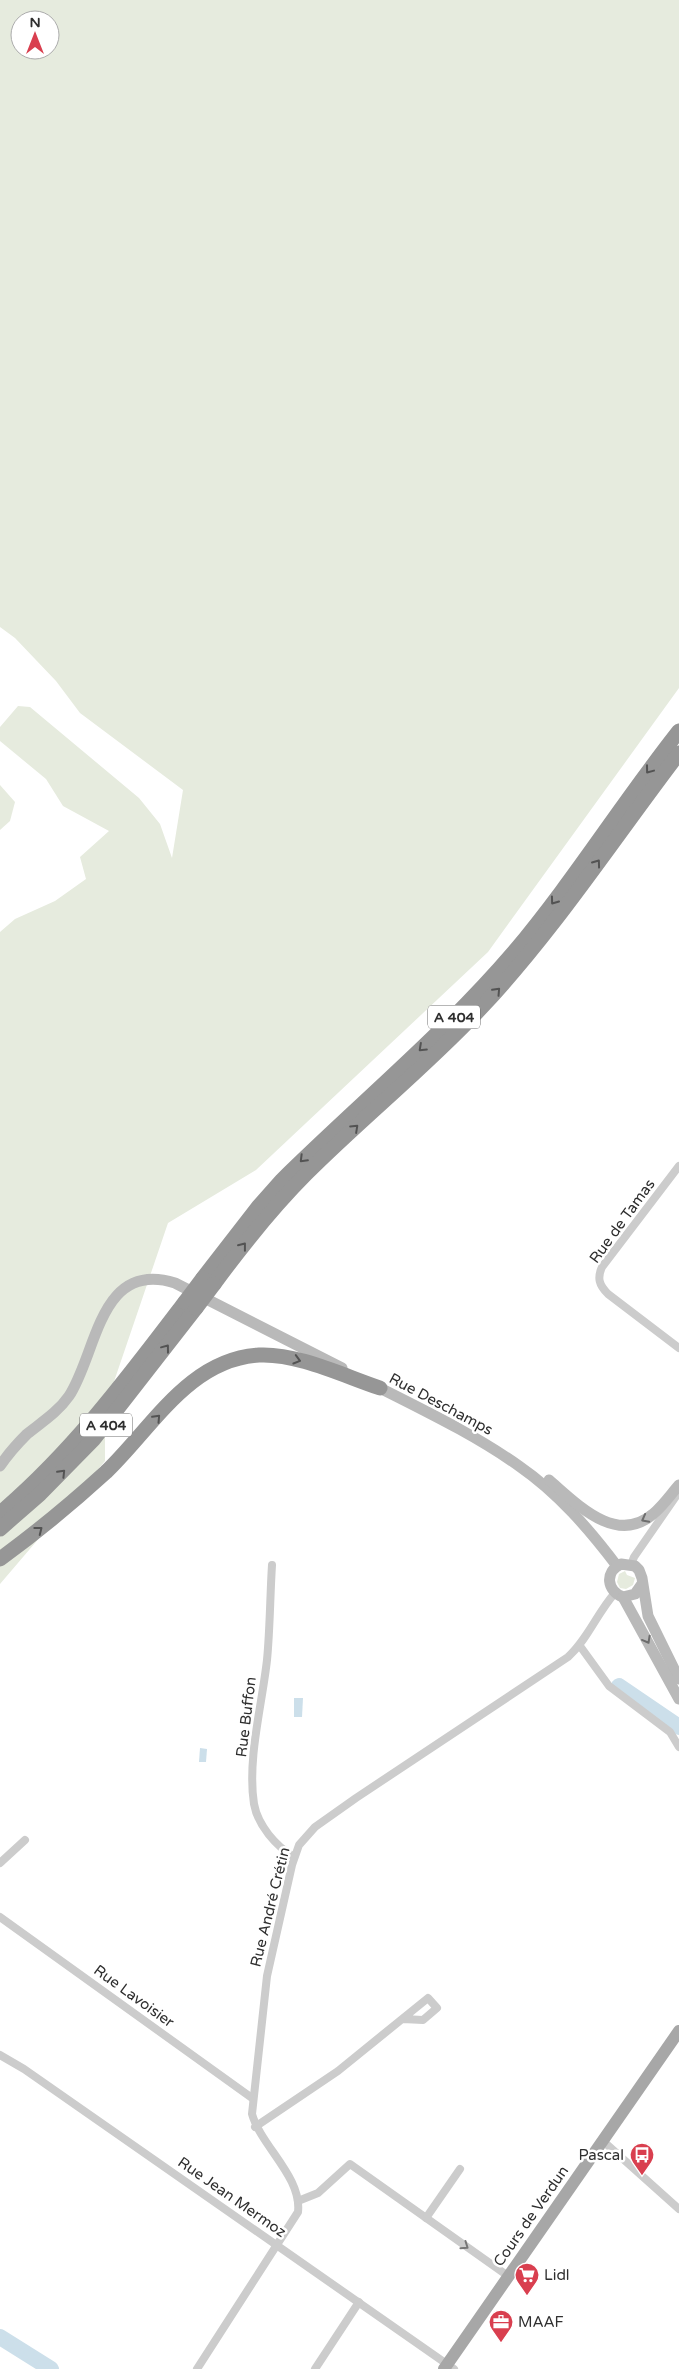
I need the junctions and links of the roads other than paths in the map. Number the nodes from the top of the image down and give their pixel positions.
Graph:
1 (679, 731) edge
2 (679, 753) edge
3 (679, 1166) edge
4 (208, 1281) junction
5 (190, 1305) junction
6 (679, 1348) edge
7 (380, 1388) junction
8 (462, 1431) junction
9 (0, 1466) edge
10 (679, 1485) edge
11 (679, 1492) edge
12 (0, 1513) edge
13 (0, 1529) edge
14 (0, 1559) edge
15 (631, 1565) junction
16 (272, 1566) dead end
17 (617, 1566) junction
18 (642, 1584) junction
19 (619, 1595) junction
20 (580, 1646) junction
21 (679, 1678) edge
22 (679, 1699) edge
23 (679, 1747) edge
24 (26, 1840) dead end
25 (294, 1857) junction
26 (0, 1863) edge
27 (0, 1917) edge
28 (403, 2019) dead end
29 (679, 2032) edge
30 (0, 2055) edge
31 (252, 2098) junction
32 (256, 2127) junction
33 (603, 2141) junction
34 (460, 2169) dead end
35 (298, 2201) junction
36 (679, 2209) edge
37 (426, 2218) junction
38 (277, 2245) junction
39 (508, 2276) junction
40 (359, 2302) junction
41 (448, 2367) edge
42 (196, 2369) edge
43 (315, 2369) edge

1 -> 4 highway, A 404
4 -> 2 highway, A 404
3 - 6 street, Rue de Tamas
4 - 5 highway, A 404, bridge
5 - 12 highway, A 404
13 -> 5 highway, A 404
7 - 8 main road, Rue Deschamps
7 - 9 main road, Rue Deschamps
14 -> 7 highway
10 -> 8 main road
8 - 17 main road, Rue Deschamps
11 - 15 street
15 - 17 main road
15 - 18 main road
16 - 25 street, Rue Buffon
17 - 19 main road
18 - 19 main road
18 - 21 main road
19 - 20 street, Rue André Crétin
19 -> 22 main road
20 - 23 street
20 - 25 street, Rue André Crétin
24 - 26 street
25 - 31 street, Rue André Crétin
27 - 31 street, Rue Lavoisier
28 - 32 street
29 - 33 main road, Cours de Verdun
30 - 38 street, Rue Jean Mermoz
31 - 32 street, Rue André Crétin
32 - 35 street, Rue André Crétin
33 - 36 street
33 - 39 main road, Cours de Verdun
34 - 37 street
35 - 37 street
35 - 38 street
37 -> 39 street
38 - 40 street, Rue Jean Mermoz
38 - 42 street
39 - 41 main road, Cours de Verdun
40 - 41 street, Rue Jean Mermoz
40 - 43 street

